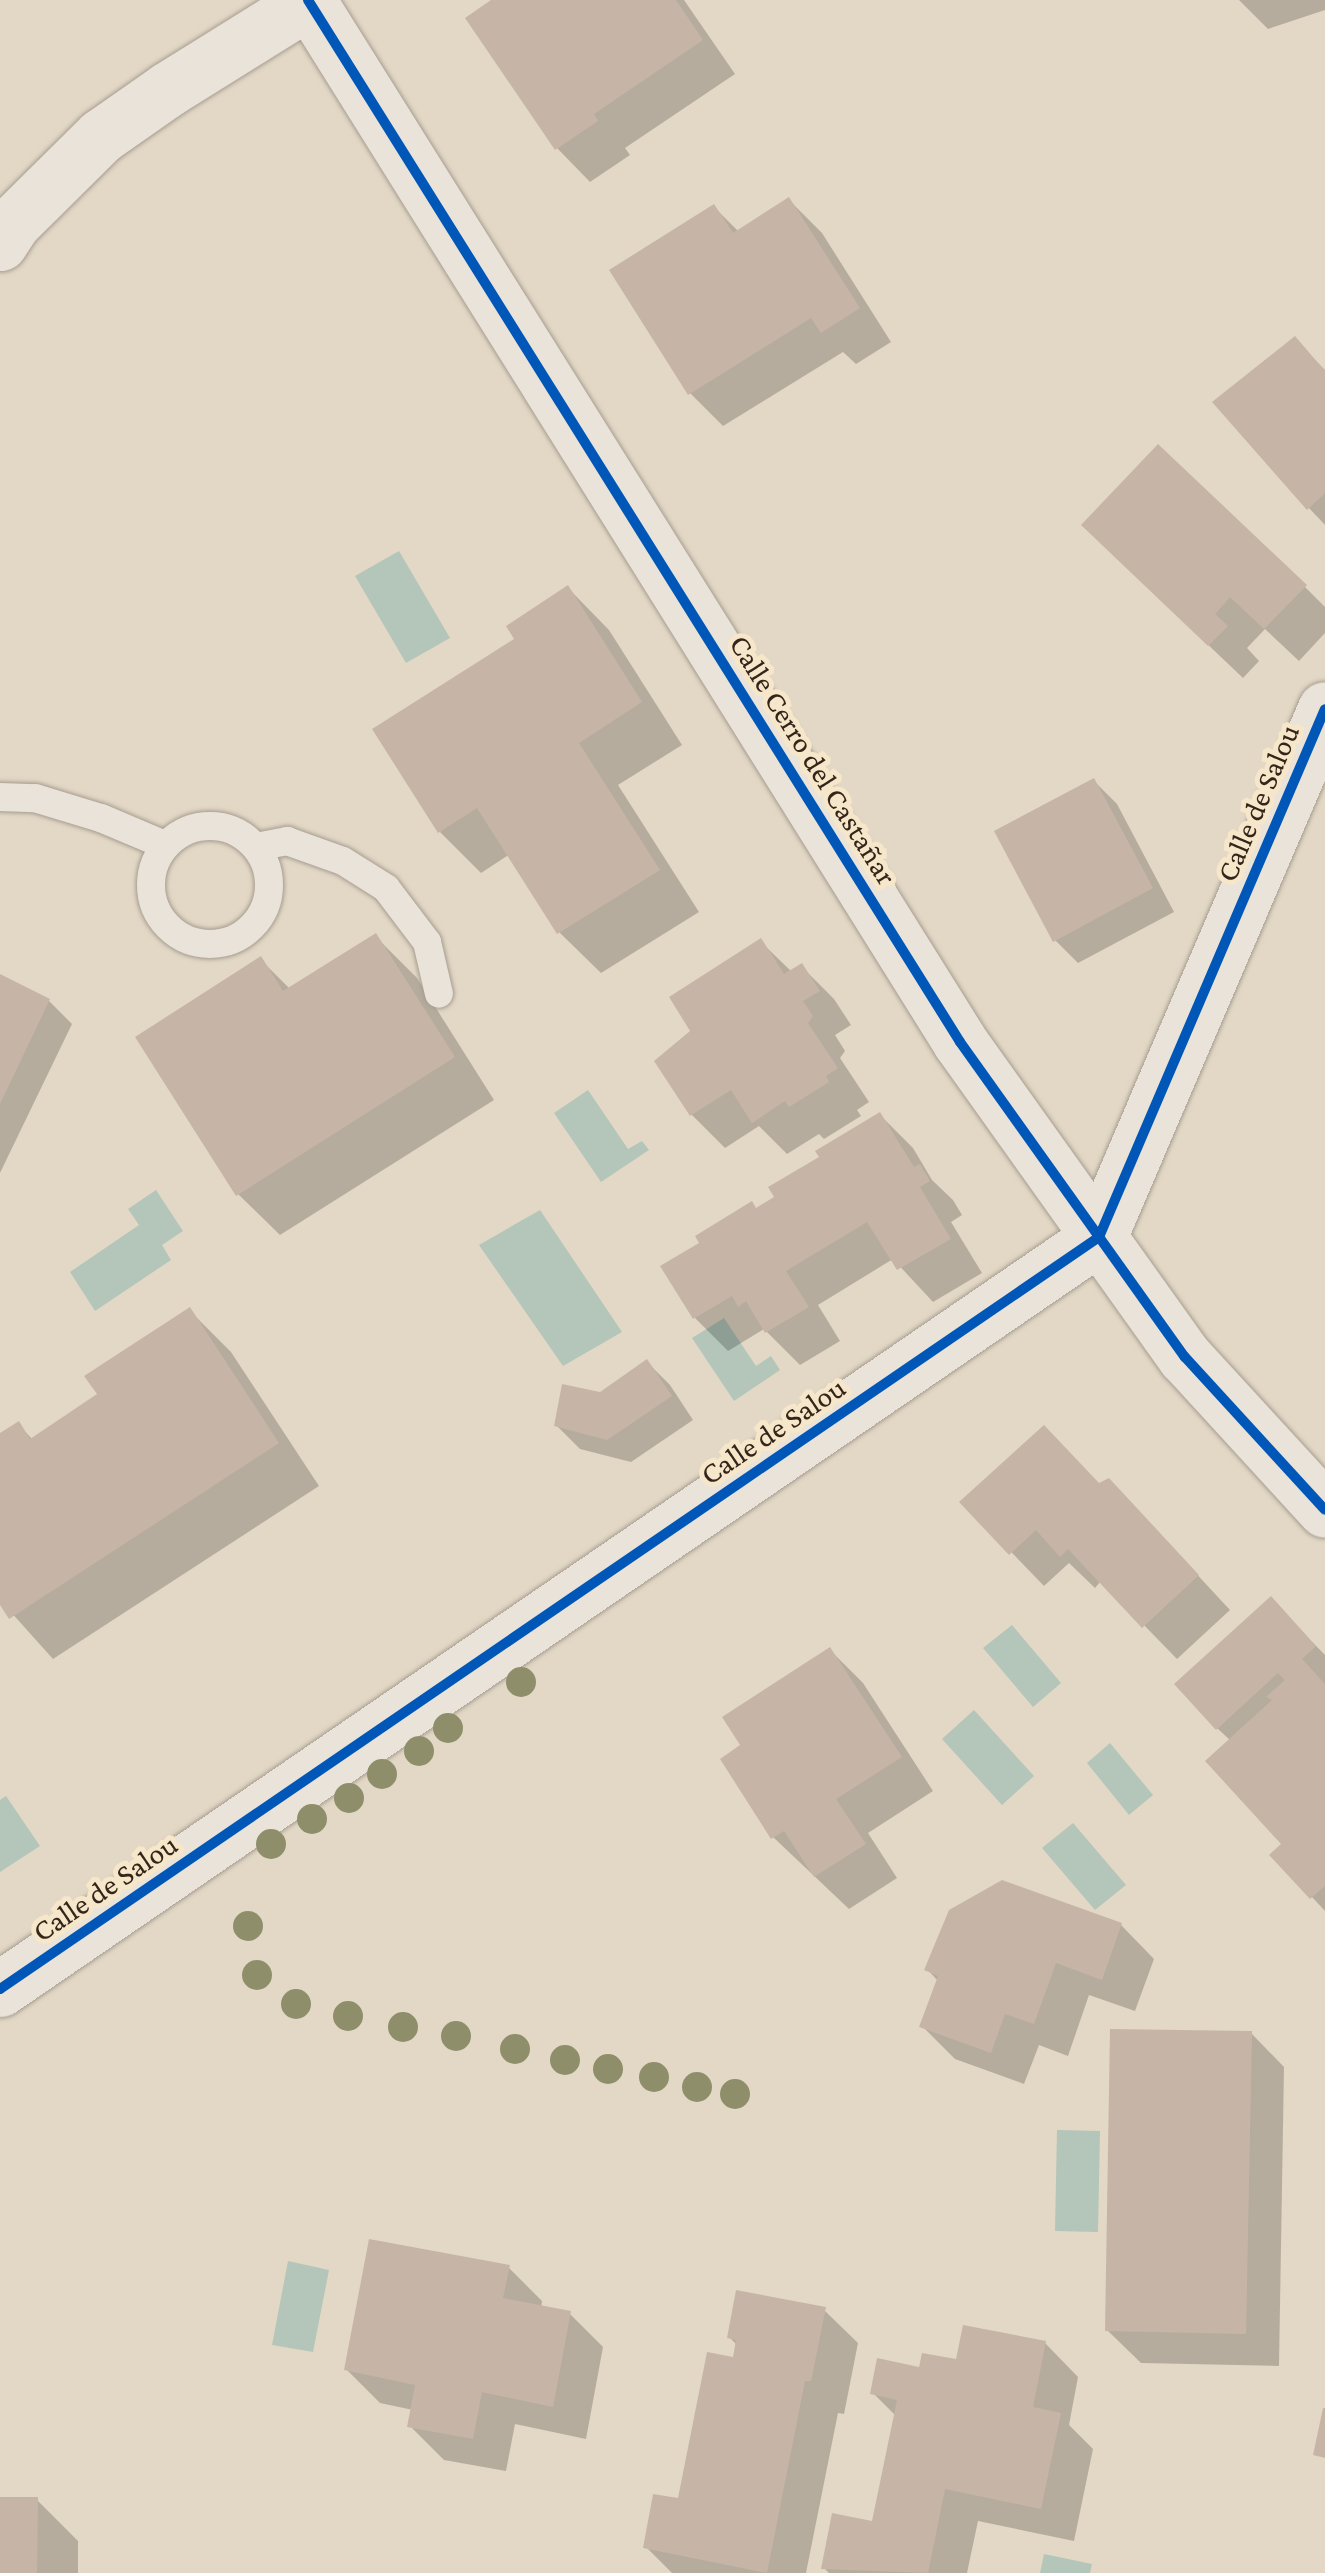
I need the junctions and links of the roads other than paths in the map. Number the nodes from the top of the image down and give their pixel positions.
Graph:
1 (310, 0) edge
2 (0, 243) edge
3 (1325, 709) edge
4 (0, 798) edge
5 (165, 846) junction
6 (256, 847) junction
7 (439, 994) dead end
8 (1100, 1237) junction
9 (1325, 1510) edge
10 (0, 1989) edge

1 - 2 street
1 - 8 street, Calle Cerro del Castañar
3 - 8 street, Calle de Salou
4 - 5 lane
5 - 6 lane
5 - 6 lane
6 - 7 lane
8 - 9 street, Calle Cerro del Castañar
8 - 10 street, Calle de Salou

